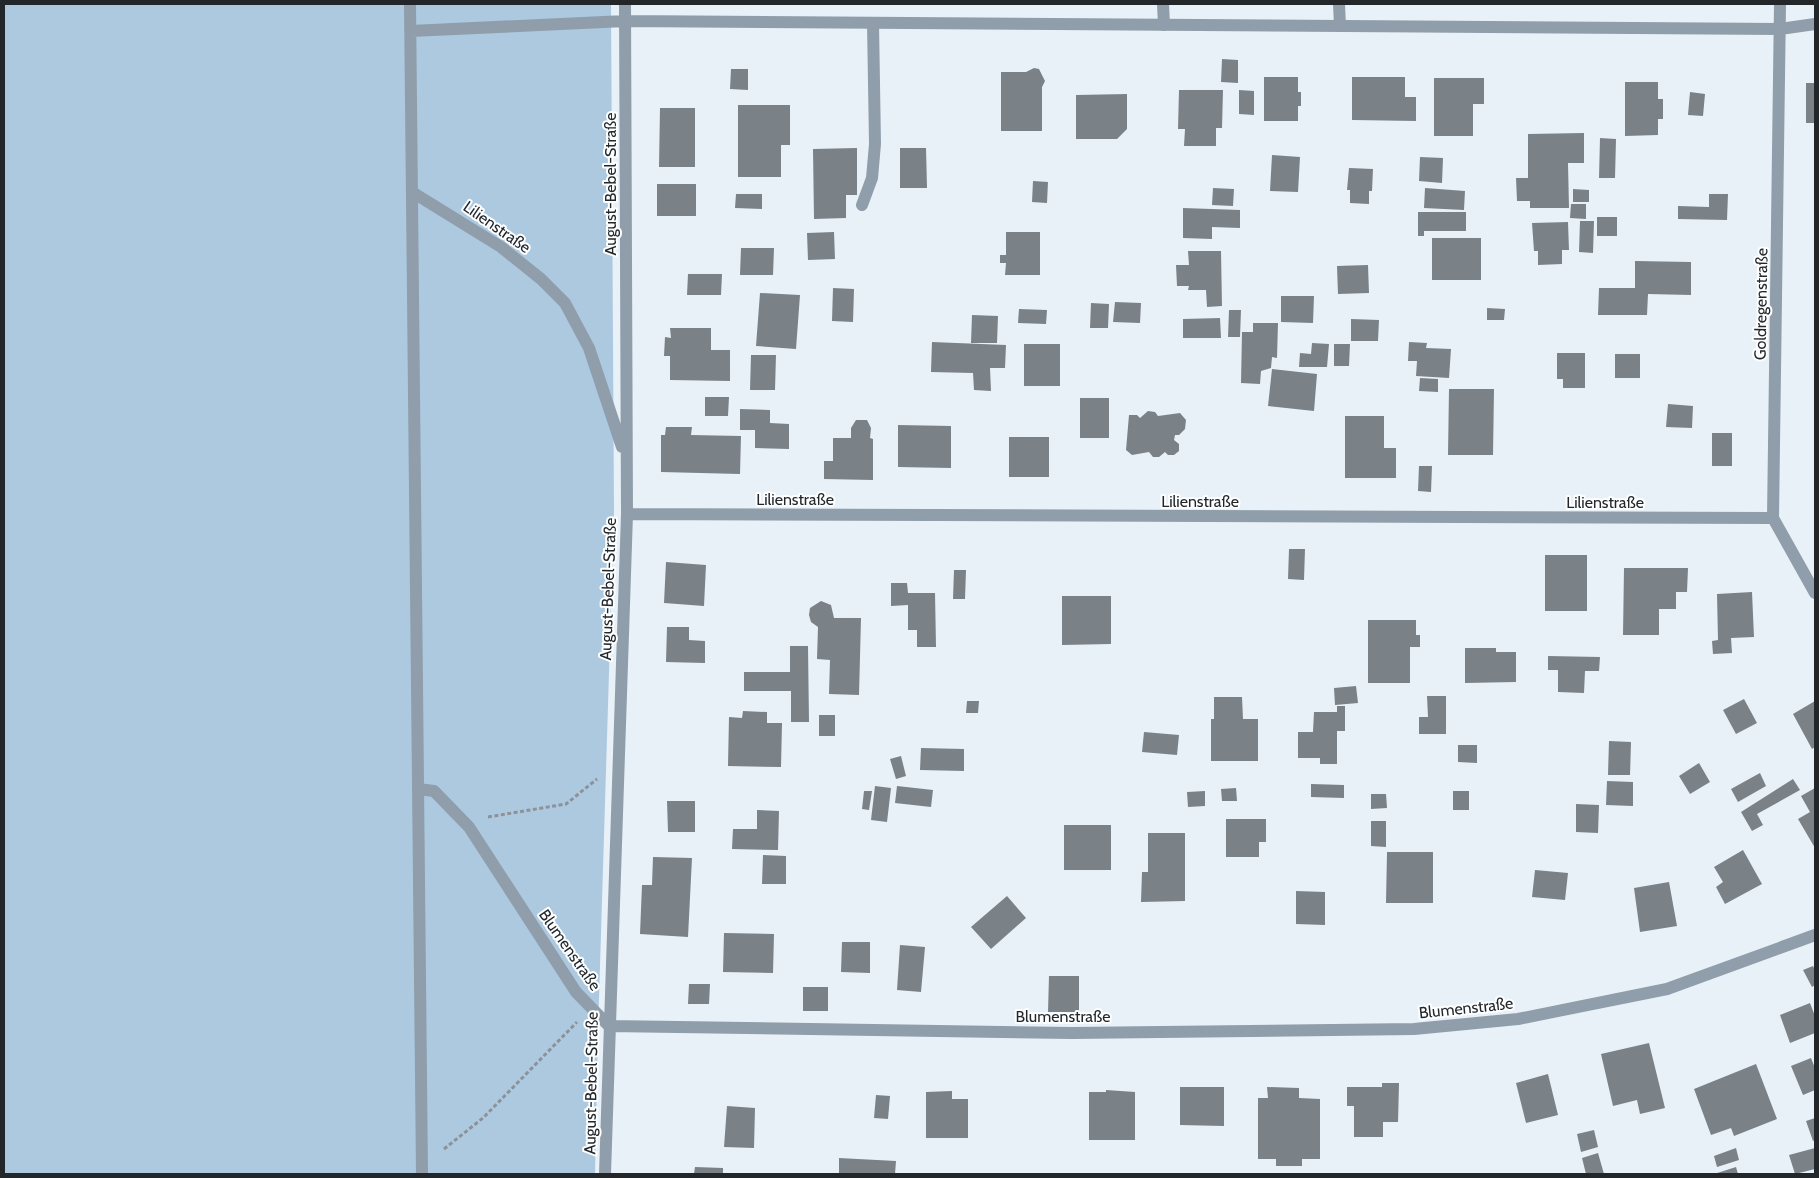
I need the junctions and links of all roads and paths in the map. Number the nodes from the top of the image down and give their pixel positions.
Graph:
1 (410, 4) edge
2 (625, 4) edge
3 (1163, 4) edge
4 (1339, 4) edge
5 (1780, 4) edge
6 (626, 21) junction
7 (873, 23) junction
8 (1815, 24) edge
9 (1164, 25) junction
10 (1340, 26) junction
11 (1780, 29) junction
12 (410, 31) junction
13 (412, 192) junction
14 (862, 205) dead end
15 (627, 461) junction
16 (627, 514) junction
17 (1773, 518) junction
18 (1815, 593) edge
19 (619, 762) junction
20 (418, 788) junction
21 (463, 821) junction
22 (1815, 934) edge
23 (596, 1014) junction
24 (609, 1026) junction
25 (422, 1170) edge
26 (605, 1174) edge

1 - 12 street
2 - 6 street, August-Bebel-Straße
3 - 9 street
4 - 10 street
5 - 11 street, Goldregenstraße
6 - 7 street
6 - 12 street
6 - 15 street, August-Bebel-Straße
7 - 9 street
7 - 14 street
8 - 11 street
9 - 10 street
10 - 11 street
11 - 17 street, Goldregenstraße
12 - 13 street
13 - 15 street, Lilienstraße
13 - 20 street
15 - 16 street, August-Bebel-Straße
16 - 17 street, Lilienstraße
16 - 19 street, August-Bebel-Straße
17 - 18 street
19 - 21 path
19 - 24 street, August-Bebel-Straße
20 - 21 street, Blumenstraße
20 - 25 street
21 - 23 street, Blumenstraße
22 - 24 street, Blumenstraße
23 - 24 street, Blumenstraße
23 - 25 path
24 - 26 street, August-Bebel-Straße

